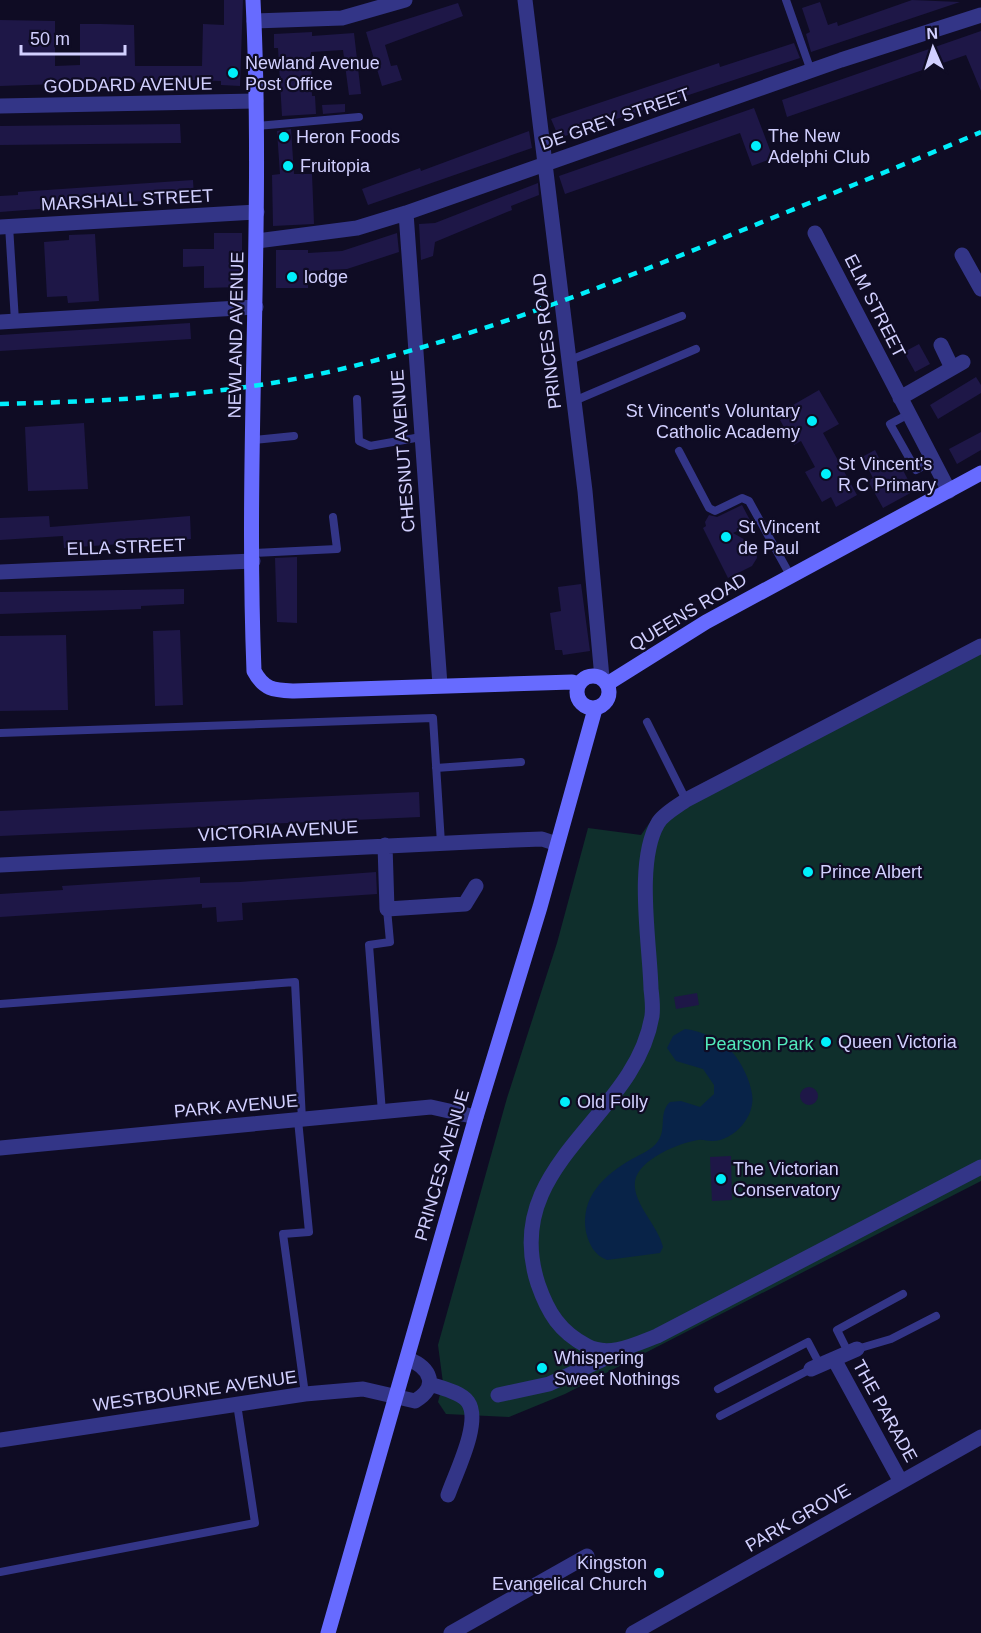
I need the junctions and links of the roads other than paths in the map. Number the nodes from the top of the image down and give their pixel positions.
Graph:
1 (253, 0) edge
2 (405, 0) edge
3 (525, 0) edge
4 (786, 0) edge
5 (981, 15) edge
6 (254, 21) junction
7 (811, 71) junction
8 (256, 101) junction
9 (0, 106) edge
10 (359, 117) dead end
11 (256, 126) junction
12 (543, 165) junction
13 (257, 212) junction
14 (406, 213) junction
15 (4, 227) edge
16 (816, 232) dead end
17 (257, 241) junction
18 (962, 255) dead end
19 (981, 289) edge
20 (256, 307) junction
21 (682, 316) dead end
22 (8, 321) edge
23 (941, 345) dead end
24 (696, 349) dead end
25 (570, 360) junction
26 (900, 398) junction
27 (357, 399) dead end
28 (574, 401) junction
29 (294, 436) dead end
30 (422, 437) junction
31 (253, 440) junction
32 (679, 451) dead end
33 (981, 473) edge
34 (949, 491) junction
35 (333, 517) dead end
36 (253, 557) junction
37 (0, 572) edge
38 (790, 576) junction
39 (981, 646) edge
40 (605, 681) junction
41 (579, 684) junction
42 (440, 686) junction
43 (595, 709) junction
44 (647, 722) dead end
45 (0, 734) edge
46 (521, 762) dead end
47 (436, 768) junction
48 (686, 800) junction
49 (441, 843) junction
50 (557, 844) junction
51 (385, 845) junction
52 (0, 865) edge
53 (476, 886) dead end
54 (387, 909) junction
55 (0, 1004) edge
56 (381, 1112) junction
57 (476, 1117) junction
58 (300, 1120) junction
59 (0, 1148) edge
60 (981, 1167) edge
61 (903, 1294) dead end
62 (936, 1316) dead end
63 (633, 1345) junction
64 (408, 1359) junction
65 (834, 1359) junction
66 (430, 1384) junction
67 (718, 1389) dead end
68 (305, 1394) junction
69 (498, 1395) dead end
70 (396, 1397) junction
71 (237, 1404) junction
72 (720, 1416) dead end
73 (473, 1423) junction
74 (483, 1437) dead end
75 (981, 1437) edge
76 (0, 1440) edge
77 (901, 1482) junction
78 (448, 1496) dead end
79 (587, 1556) dead end
80 (0, 1572) edge
81 (328, 1633) edge
82 (451, 1633) edge
83 (633, 1633) edge

1 - 6 street, NEWLAND AVENUE
2 - 6 street
3 - 12 street, PRINCES ROAD
4 - 7 lane
5 - 7 street, DE GREY STREET
6 - 8 street, NEWLAND AVENUE
7 - 12 street, DE GREY STREET
8 - 9 street, GODDARD AVENUE
8 - 11 street, NEWLAND AVENUE
10 - 11 lane
11 - 13 street, NEWLAND AVENUE
12 - 14 street, DE GREY STREET
12 - 25 street, PRINCES ROAD
13 - 15 street, MARSHALL STREET
13 - 17 street, NEWLAND AVENUE
14 - 17 street, DE GREY STREET
14 - 30 street, CHESNUT AVENUE
15 - 22 lane
16 - 26 street, ELM STREET
17 - 20 street, NEWLAND AVENUE
18 - 19 street
20 - 22 street
20 - 31 street, NEWLAND AVENUE
21 - 25 lane
23 - 26 street
24 - 28 lane
25 - 28 street, PRINCES ROAD
26 - 34 street, ELM STREET
27 - 30 lane
28 - 40 street, PRINCES ROAD
29 - 31 lane
30 - 42 street, CHESNUT AVENUE
31 - 36 street, NEWLAND AVENUE
32 - 38 lane
33 - 34 street, QUEENS ROAD
34 - 38 street, QUEENS ROAD
35 - 36 lane
36 - 37 street, ELLA STREET
36 - 42 street, NEWLAND AVENUE
38 - 40 street, QUEENS ROAD
39 - 48 street
40 - 41 street
40 - 43 street
41 - 42 street
41 - 43 street
43 - 50 street, PRINCES AVENUE
44 - 48 lane
45 - 47 lane
46 - 47 lane
47 - 49 lane
48 - 63 street
49 - 50 street, VICTORIA AVENUE
49 - 51 street, VICTORIA AVENUE
50 - 57 street, PRINCES AVENUE
51 - 52 street, VICTORIA AVENUE
51 - 54 street
53 - 54 street
54 - 56 lane
55 - 58 lane
56 - 57 street, PARK AVENUE
56 - 58 street, PARK AVENUE
57 - 64 street, PRINCES AVENUE
58 - 59 street, PARK AVENUE
58 - 68 lane
60 - 63 street
61 - 65 lane
62 - 65 lane
63 - 69 street
64 - 66 street
64 - 70 street, PRINCES AVENUE
65 - 67 lane
65 - 72 lane
65 - 77 street, THE PARADE
66 - 70 street, WESTBOURNE AVENUE
66 - 73 street
68 - 70 street, WESTBOURNE AVENUE
68 - 71 street, WESTBOURNE AVENUE
70 - 81 street, PRINCES AVENUE
71 - 76 street, WESTBOURNE AVENUE
71 - 80 lane
73 - 74 street
73 - 78 street
75 - 77 street, PARK GROVE
77 - 83 street, PARK GROVE
79 - 82 street

